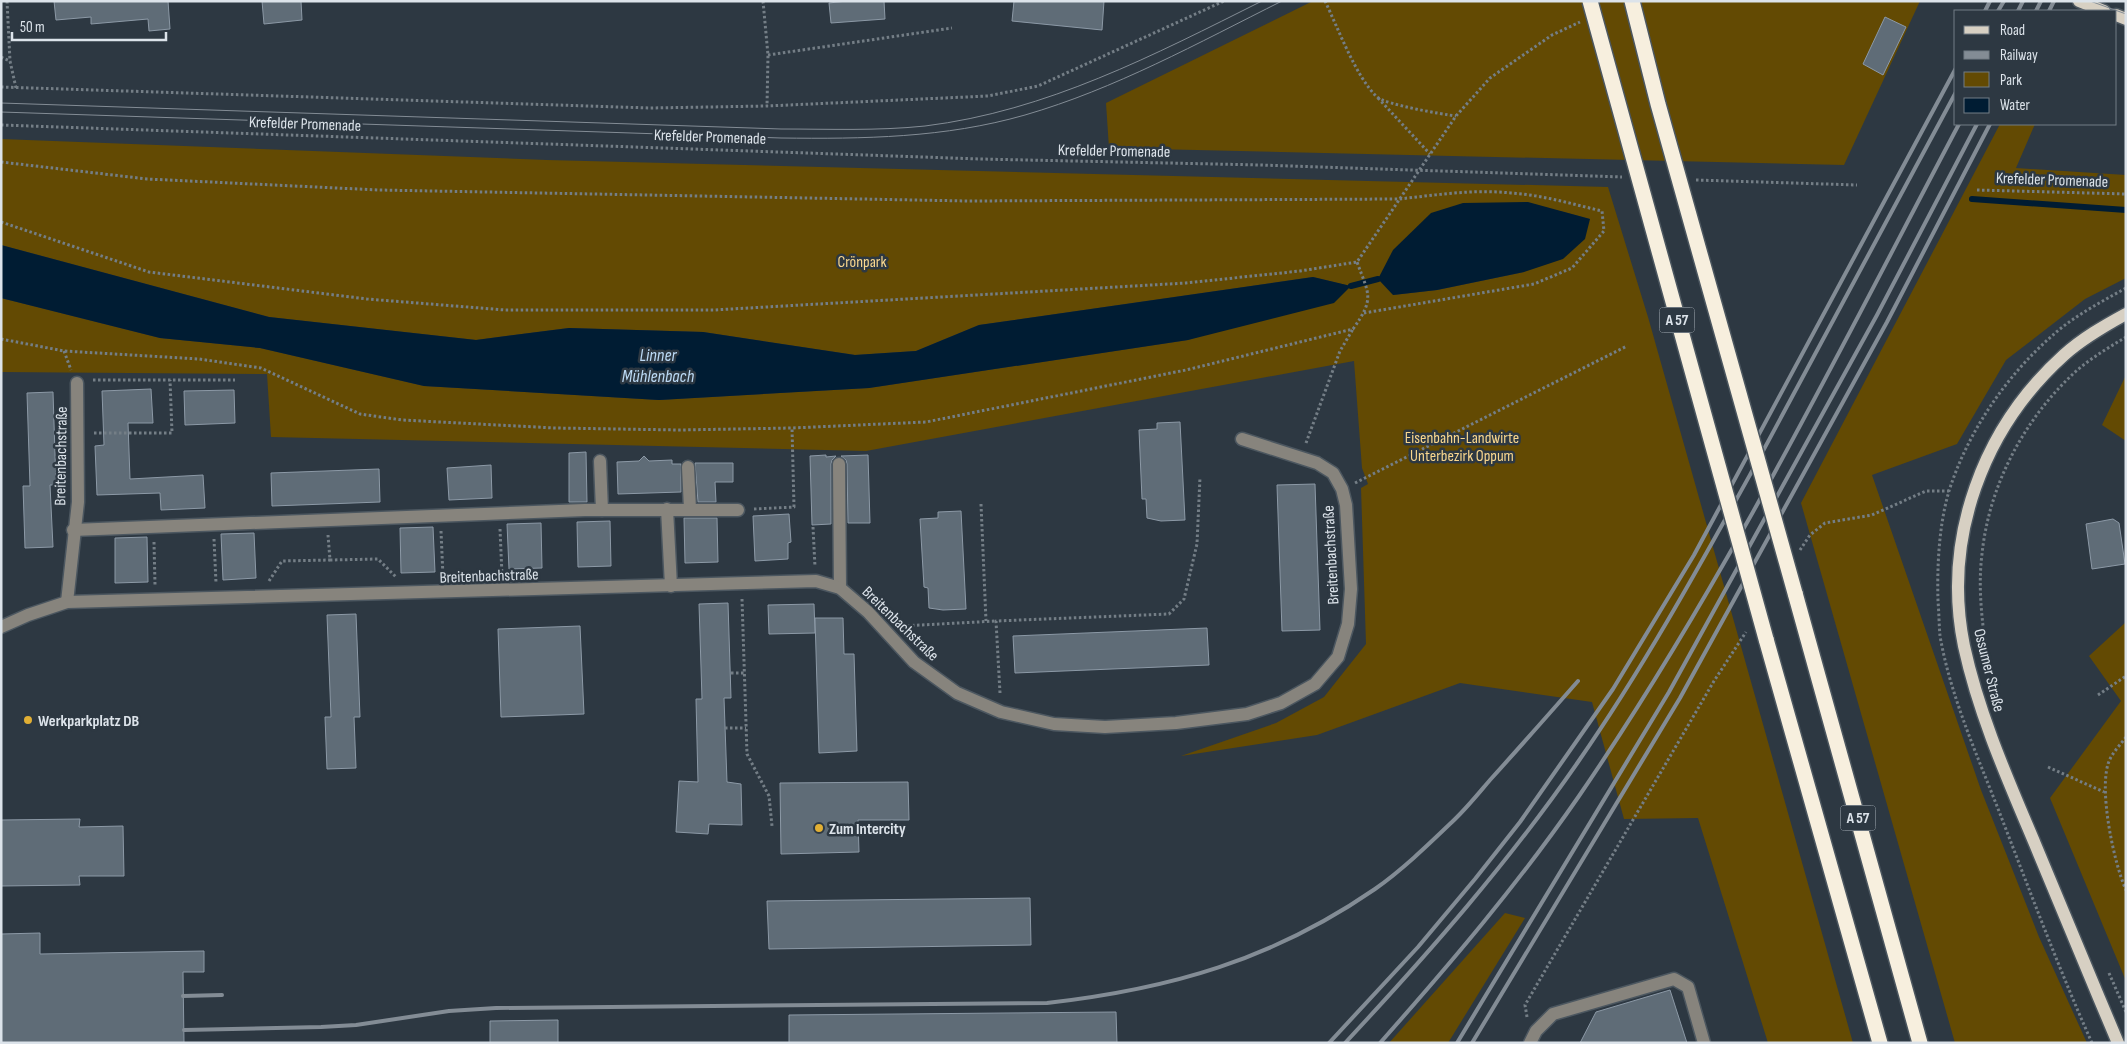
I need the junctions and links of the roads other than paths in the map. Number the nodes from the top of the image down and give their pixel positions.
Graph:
1 (1590, 1) edge
2 (1632, 1) edge
3 (2079, 1) edge
4 (2102, 10) edge
5 (2126, 314) edge
6 (77, 383) road end
7 (1242, 439) dead end
8 (600, 461) dead end
9 (839, 464) dead end
10 (688, 467) dead end
11 (667, 509) junction
12 (690, 509) junction
13 (602, 510) junction
14 (738, 510) road end
15 (74, 530) junction
16 (671, 586) junction
17 (840, 588) junction
18 (67, 602) junction
19 (1, 627) edge
20 (1533, 1037) edge
21 (1704, 1043) edge
22 (1880, 1043) edge
23 (1920, 1043) edge
24 (2118, 1043) edge

1 - 22 highway, A 57, bridge
2 - 23 highway, A 57, bridge
3 - 4 main road
5 - 24 main road, Ossumer Straße
6 - 15 street, Breitenbachstraße
7 - 17 street, Breitenbachstraße
8 - 13 street
9 - 17 street
10 - 12 street
11 - 12 street
11 - 13 street
11 - 16 street
12 - 14 street
13 - 15 street
15 - 18 street, Breitenbachstraße
16 - 17 street, Breitenbachstraße
16 - 18 street, Breitenbachstraße
18 - 19 street, Breitenbachstraße
20 - 21 street

